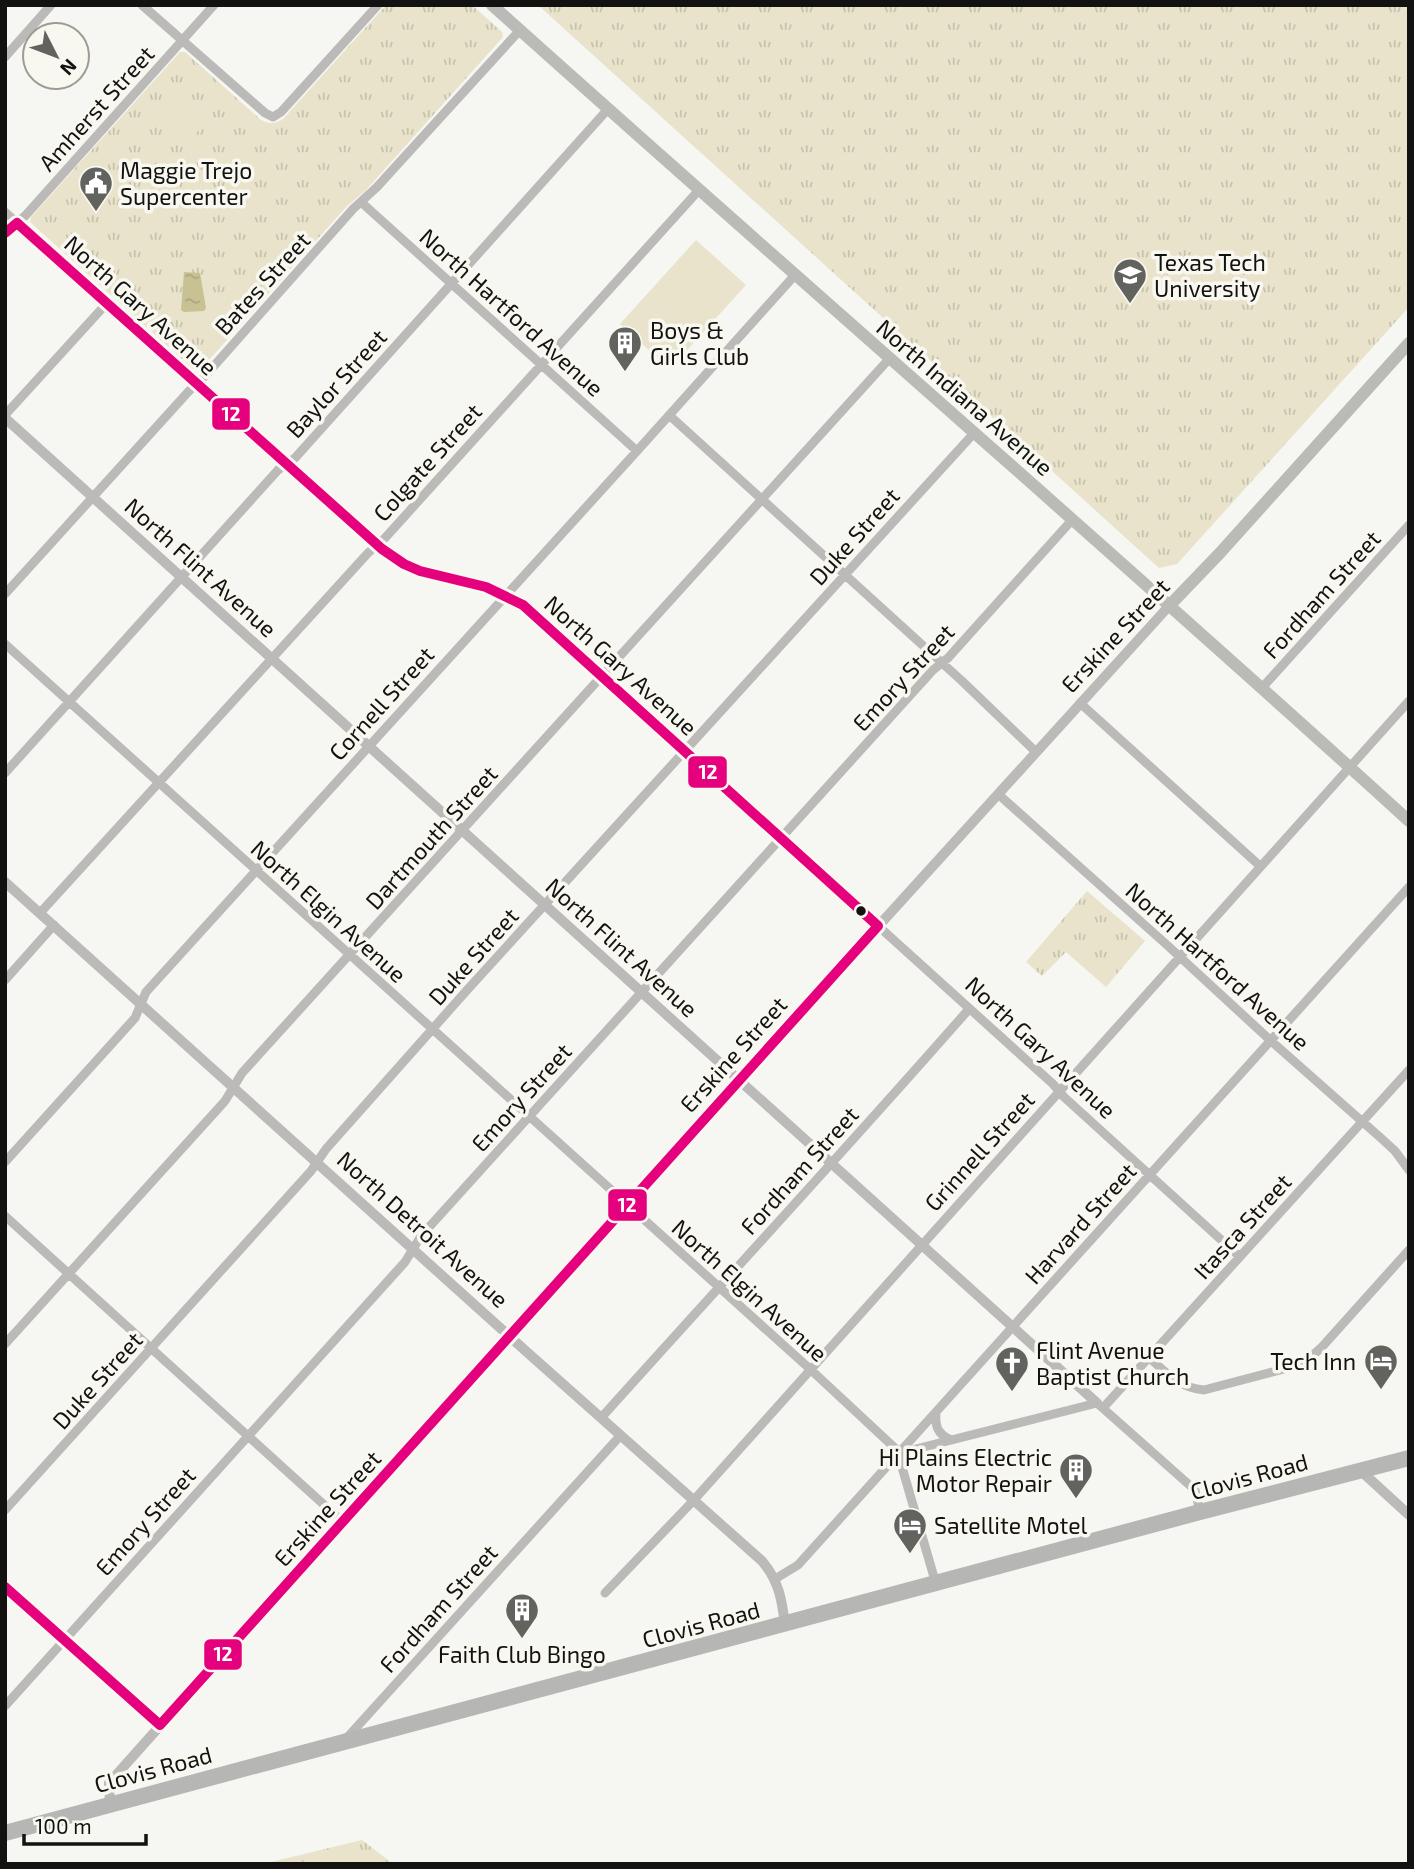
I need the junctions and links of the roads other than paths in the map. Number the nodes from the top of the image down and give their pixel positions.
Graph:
1 (51, 5) edge
2 (142, 5) edge
3 (214, 5) edge
4 (378, 5) edge
5 (492, 5) edge
6 (520, 30) junction
7 (182, 40) junction
8 (5, 57) edge
9 (608, 109) junction
10 (699, 190) junction
11 (361, 202) junction
12 (5, 212) edge
13 (17, 223) junction
14 (5, 233) edge
15 (795, 275) junction
16 (451, 283) junction
17 (107, 303) junction
18 (1409, 343) edge
19 (889, 359) junction
20 (541, 364) junction
21 (196, 384) junction
22 (669, 415) junction
23 (5, 417) edge
24 (975, 432) junction
25 (637, 451) junction
26 (286, 464) junction
27 (93, 498) junction
28 (762, 498) junction
29 (1072, 520) junction
30 (1409, 525) edge
31 (377, 545) junction
32 (845, 575) junction
33 (181, 578) junction
34 (5, 594) edge
35 (505, 595) junction
36 (1169, 606) junction
37 (5, 644) edge
38 (272, 659) junction
39 (942, 663) junction
40 (601, 676) junction
41 (1261, 689) junction
42 (1409, 701) edge
43 (69, 702) junction
44 (1080, 703) junction
45 (368, 746) junction
46 (685, 751) junction
47 (1036, 752) junction
48 (1349, 767) junction
49 (5, 773) edge
50 (159, 783) junction
51 (998, 794) junction
52 (1409, 821) edge
53 (462, 831) junction
54 (781, 838) junction
55 (1261, 866) junction
56 (255, 871) junction
57 (5, 882) edge
58 (1409, 887) edge
59 (545, 905) junction
60 (40, 913) junction
61 (54, 926) junction
62 (878, 926) junction
63 (349, 956) junction
64 (1179, 956) junction
65 (5, 980) edge
66 (641, 993) junction
67 (141, 1003) junction
68 (969, 1009) junction
69 (432, 1030) junction
70 (1270, 1040) junction
71 (1409, 1070) edge
72 (739, 1080) junction
73 (234, 1087) junction
74 (1059, 1091) junction
75 (529, 1116) junction
76 (1362, 1121) junction
77 (5, 1162) edge
78 (317, 1162) junction
79 (832, 1164) junction
80 (1409, 1170) edge
81 (1149, 1175) junction
82 (626, 1204) junction
83 (5, 1216) edge
84 (921, 1245) junction
85 (413, 1248) junction
86 (1409, 1250) edge
87 (1240, 1257) junction
88 (69, 1274) junction
89 (718, 1287) junction
90 (1012, 1327) junction
91 (509, 1336) junction
92 (5, 1344) edge
93 (151, 1349) junction
94 (1149, 1357) junction
95 (810, 1370) junction
96 (1100, 1406) junction
97 (936, 1412) junction
98 (601, 1418) junction
99 (247, 1436) junction
100 (620, 1436) junction
101 (951, 1440) junction
102 (898, 1454) junction
103 (1409, 1458) edge
104 (1361, 1471) junction
105 (693, 1501) junction
106 (5, 1510) edge
107 (1200, 1512) junction
108 (1409, 1514) edge
109 (343, 1522) junction
110 (775, 1579) junction
111 (936, 1584) junction
112 (5, 1587) edge
113 (605, 1593) dead end
114 (785, 1625) junction
115 (64, 1640) junction
116 (5, 1706) edge
117 (160, 1725) junction
118 (342, 1744) junction
119 (110, 1804) junction
120 (5, 1833) edge

1 - 8 street
2 - 7 street
3 - 7 street, Amherst Street
4 - 7 street
5 - 6 main road, North Indiana Avenue
6 - 9 main road, North Indiana Avenue
6 - 11 street, Bates Street
7 - 13 street, Amherst Street
9 - 10 main road, North Indiana Avenue
9 - 16 street, Baylor Street
10 - 15 main road, North Indiana Avenue
10 - 20 street, Colgate Street
11 - 16 street, North Hartford Avenue
11 - 21 street, Bates Street
12 - 13 street, North Gary Avenue
13 - 14 street, Amherst Street
13 - 17 street, North Gary Avenue
15 - 19 main road, North Indiana Avenue
15 - 22 street, Cornell Street
16 - 20 street, North Hartford Avenue
16 - 26 street, Baylor Street
17 - 21 street, North Gary Avenue
17 - 23 street
18 - 36 main road, Erskine Street
19 - 24 main road, North Indiana Avenue
19 - 28 street, Dartmouth Street
20 - 25 street, North Hartford Avenue
20 - 31 street, Colgate Street
21 - 26 street, North Gary Avenue
21 - 27 street, Bates Street
22 - 25 street, Cornell Street
22 - 28 street
23 - 27 street, North Flint Avenue
24 - 29 main road, North Indiana Avenue
24 - 32 street, Duke Street
25 - 35 street, Cornell Street
26 - 31 street, North Gary Avenue
26 - 33 street, Baylor Street
27 - 33 street, North Flint Avenue
27 - 34 street, Bates Street
28 - 32 street
28 - 40 street, Dartmouth Street
29 - 36 main road, North Indiana Avenue
29 - 39 street, Emory Street
30 - 41 street, Fordham Street
31 - 35 street, North Gary Avenue
31 - 38 street, Colgate Street
32 - 39 street
32 - 46 street, Duke Street
33 - 38 street, North Flint Avenue
33 - 43 street, Baylor Street
35 - 40 street, North Gary Avenue
35 - 45 street, Cornell Street
36 - 41 main road, North Indiana Avenue
36 - 44 street, Erskine Street
37 - 43 street, North Elgin Avenue
38 - 45 street, North Flint Avenue
38 - 50 street, Colgate Street
39 - 47 street
39 - 54 street, Emory Street
40 - 46 street, North Gary Avenue
40 - 53 street, Dartmouth Street
41 - 48 main road, North Indiana Avenue
42 - 48 street, Grinnell Street
43 - 49 street, Baylor Street
43 - 50 street, North Elgin Avenue
44 - 47 street, Erskine Street
44 - 55 street
45 - 53 street, North Flint Avenue
45 - 56 street, Cornell Street
46 - 54 street, North Gary Avenue
46 - 59 street, Duke Street
47 - 51 street, Erskine Street
48 - 52 main road, North Indiana Avenue
48 - 55 street, Grinnell Street
50 - 56 street, North Elgin Avenue
50 - 60 street, Colgate Street
51 - 62 street, Erskine Street
51 - 64 street, North Hartford Avenue
53 - 59 street, North Flint Avenue
53 - 63 street, Dartmouth Street
54 - 62 street, North Gary Avenue
54 - 66 street, Emory Street
55 - 64 street, Grinnell Street
56 - 63 street, North Elgin Avenue
56 - 67 street, Cornell Street
57 - 60 street, North Detroit Avenue
58 - 70 street, Harvard Street
59 - 66 street, North Flint Avenue
59 - 69 street, Duke Street
60 - 61 street, North Detroit Avenue
61 - 65 street
61 - 67 street, North Detroit Avenue
62 - 68 street, North Gary Avenue
62 - 72 street, Erskine Street
63 - 69 street, North Elgin Avenue
63 - 73 street, Dartmouth Street
64 - 70 street, North Hartford Avenue
64 - 74 street, Grinnell Street
66 - 72 street, North Flint Avenue
66 - 75 street, Emory Street
67 - 73 street, North Detroit Avenue
67 - 77 street, Cornell Street
68 - 74 street, North Gary Avenue
68 - 79 street, Fordham Street
69 - 75 street, North Elgin Avenue
69 - 78 street, Duke Street
70 - 76 street, North Hartford Avenue
70 - 81 street, Harvard Street
71 - 76 street, Itasca Street
72 - 79 street, North Flint Avenue
72 - 82 street, Erskine Street
73 - 78 street, North Detroit Avenue
73 - 88 street, Dartmouth Street
74 - 81 street, North Gary Avenue
74 - 84 street, Grinnell Street
75 - 82 street, North Elgin Avenue
75 - 85 street, Emory Street
76 - 80 street, North Hartford Avenue
76 - 87 street, Itasca Street
78 - 85 street, North Detroit Avenue
78 - 93 street, Duke Street
79 - 84 street, North Flint Avenue
79 - 89 street, Fordham Street
81 - 87 street, North Gary Avenue
81 - 90 street, Harvard Street
82 - 89 street, North Elgin Avenue
82 - 91 street, Erskine Street
83 - 88 street
84 - 90 street, North Flint Avenue
84 - 95 street, Grinnell Street
85 - 91 street, North Detroit Avenue
85 - 99 street, Emory Street
86 - 94 street
87 - 94 street, Itasca Street
88 - 92 street, Dartmouth Street
88 - 93 street
89 - 95 street, North Elgin Avenue
89 - 98 street, Fordham Street
90 - 96 street, North Flint Avenue
90 - 97 street, Harvard Street
91 - 98 street, North Detroit Avenue
91 - 109 street, Erskine Street
93 - 99 street
93 - 106 street, Duke Street
94 - 96 street, Itasca Street
95 - 102 street, North Elgin Avenue
95 - 105 street, Grinnell Street
96 - 101 street
96 - 107 street, North Flint Avenue
97 - 101 street
97 - 102 street, Harvard Street
98 - 100 street, North Detroit Avenue
99 - 109 street
99 - 115 street, Emory Street
100 - 105 street, North Detroit Avenue
100 - 118 street, Fordham Street
101 - 102 street
102 - 110 street, Harvard Street
102 - 111 street, North Elgin Avenue
103 - 104 highway, Clovis Road
104 - 107 highway, Clovis Road
104 - 108 street
105 - 110 street, North Detroit Avenue
105 - 113 street, Grinnell Street
107 - 111 highway, Clovis Road
109 - 117 street, Erskine Street
110 - 114 street, North Detroit Avenue
111 - 114 highway, Clovis Road
112 - 115 street
114 - 118 highway, Clovis Road
115 - 116 street, Emory Street
115 - 117 street
117 - 119 street, Erskine Street
118 - 119 highway, Clovis Road
119 - 120 highway, Clovis Road

